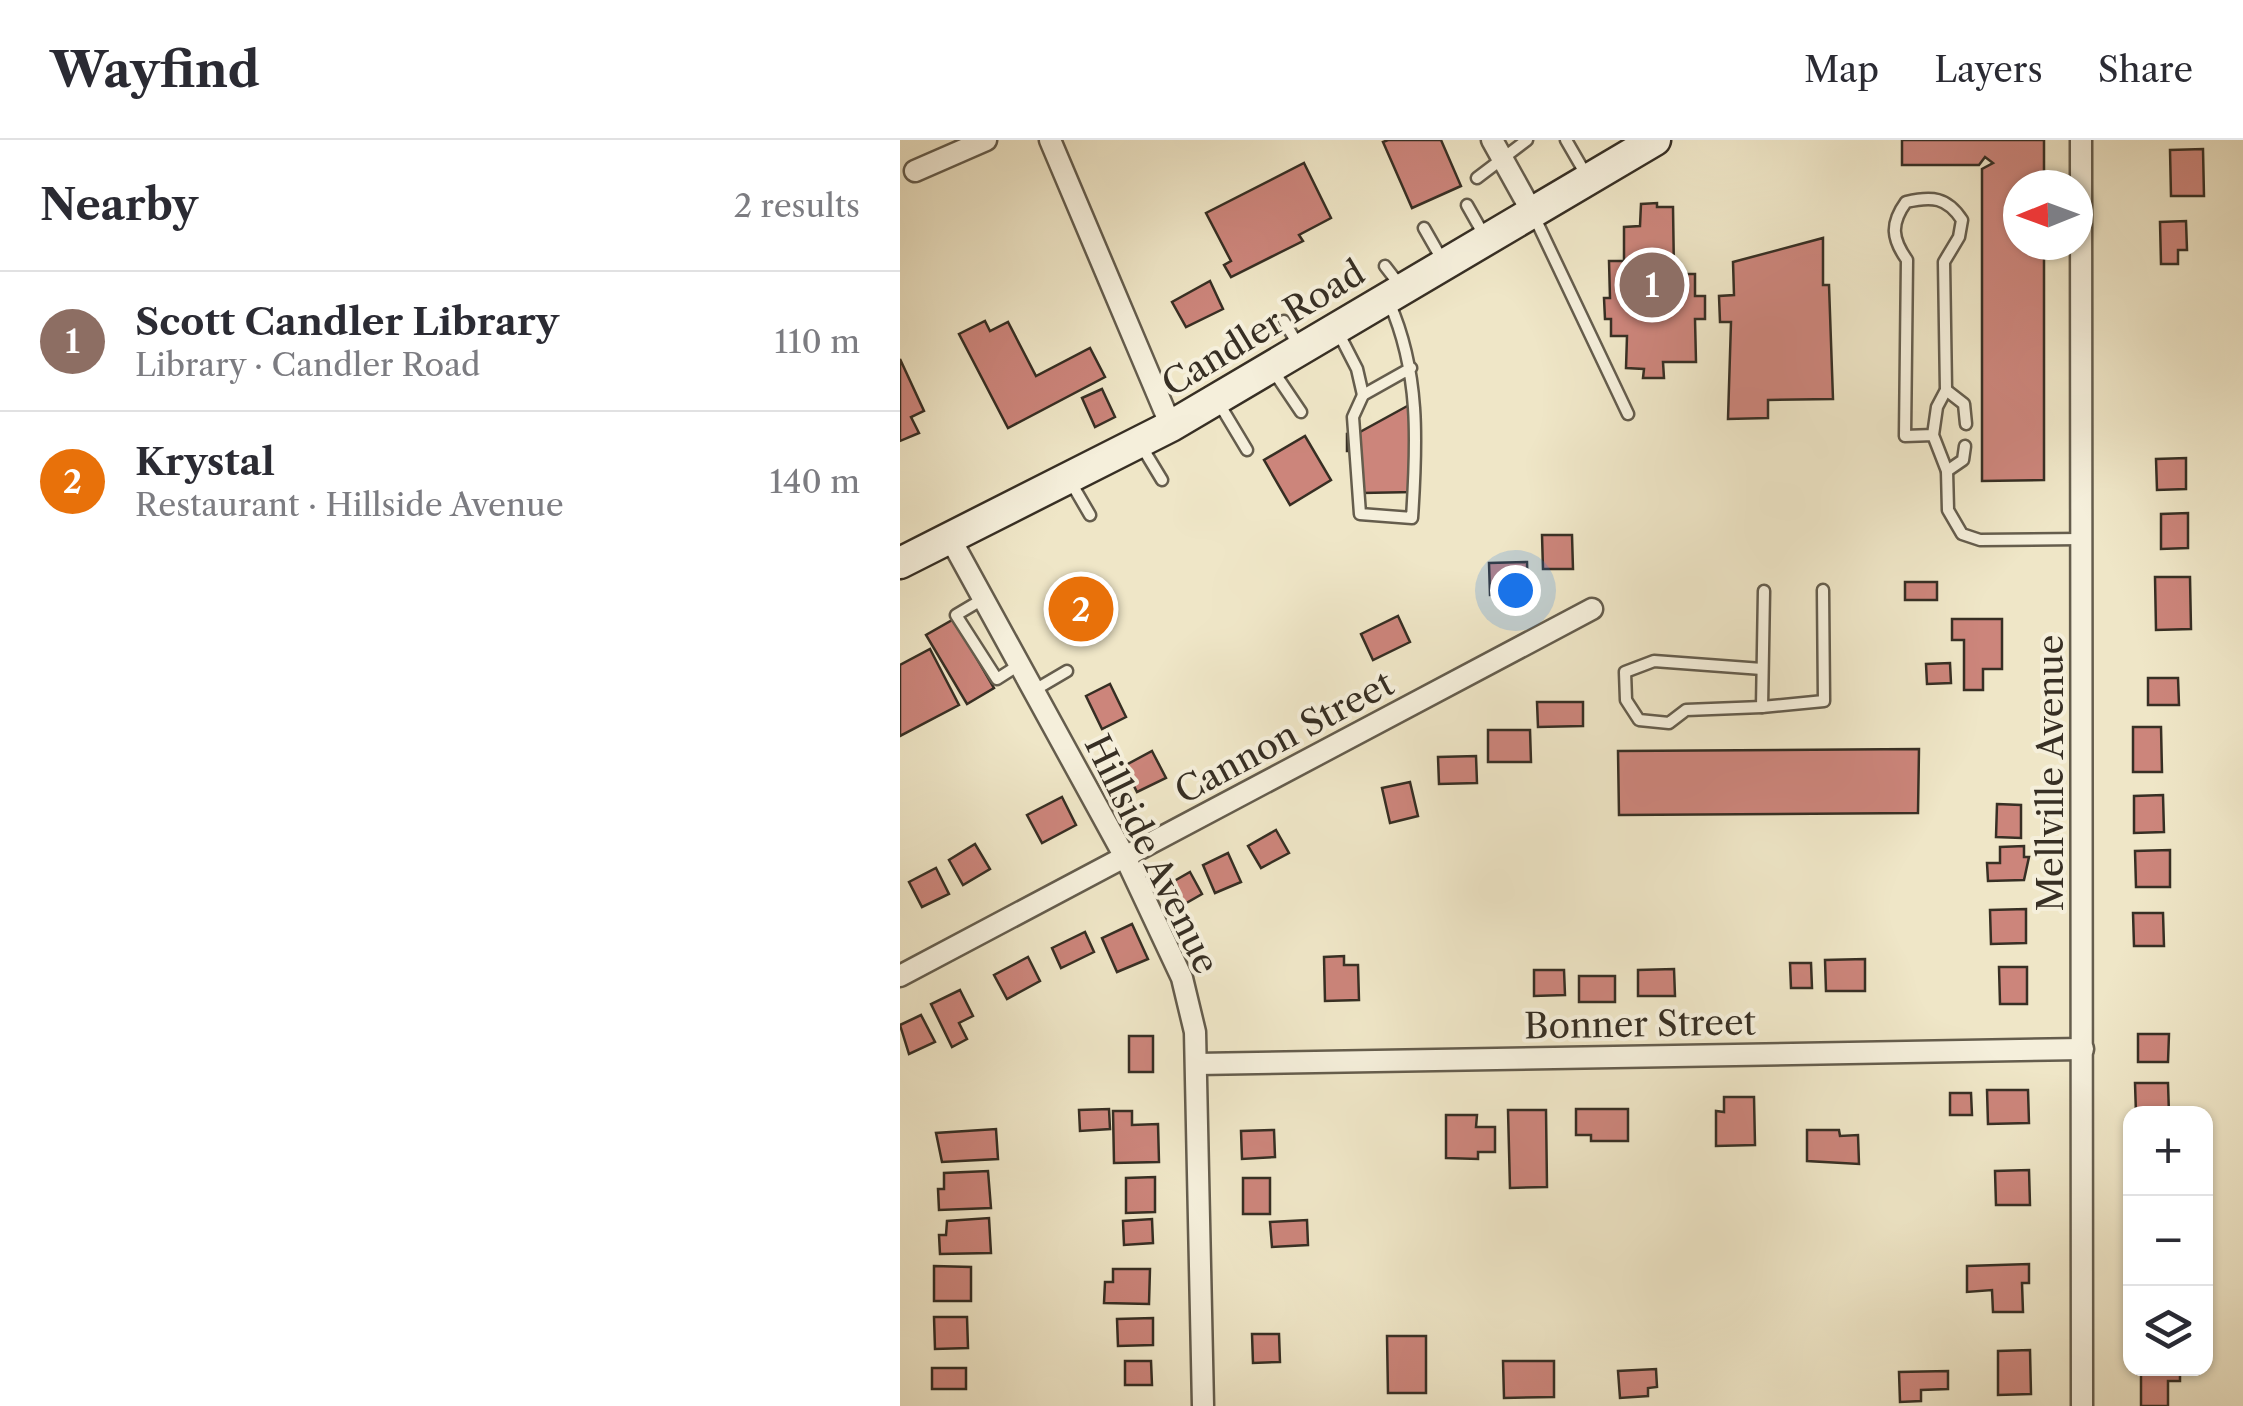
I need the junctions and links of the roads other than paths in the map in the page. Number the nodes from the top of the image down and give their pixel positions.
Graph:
1 (986, 140) edge
2 (1050, 140) edge
3 (1527, 140) edge
4 (1566, 140) edge
5 (2082, 140) edge
6 (1652, 141) edge
7 (1496, 149) edge
8 (915, 171) dead end
9 (1477, 178) dead end
10 (1588, 179) junction
11 (1467, 206) dead end
12 (1532, 212) junction
13 (1424, 228) dead end
14 (1487, 239) junction
15 (1444, 264) junction
16 (1392, 284) junction
17 (1284, 321) dead end
18 (1336, 328) junction
19 (1300, 349) junction
20 (1271, 367) junction
21 (1410, 368) junction
22 (1946, 390) junction
23 (1363, 395) junction
24 (1216, 399) junction
25 (1302, 412) dead end
26 (1628, 414) dead end
27 (1966, 424) dead end
28 (1171, 426) junction
29 (1933, 435) junction
30 (1138, 442) junction
31 (1965, 446) dead end
32 (1247, 450) dead end
33 (1947, 471) junction
34 (1069, 478) junction
35 (1162, 480) dead end
36 (1090, 515) dead end
37 (950, 538) junction
38 (2082, 538) junction
39 (900, 563) edge
40 (1823, 590) dead end
41 (1764, 591) dead end
42 (983, 598) junction
43 (1592, 609) dead end
44 (1019, 664) junction
45 (1762, 668) junction
46 (1066, 671) dead end
47 (1033, 691) junction
48 (1762, 706) junction
49 (1126, 859) junction
50 (900, 976) edge
51 (2084, 1049) junction
52 (1197, 1064) junction
53 (1203, 1406) edge
54 (2082, 1406) edge

1 - 8 street
2 - 28 street
3 - 7 lane
4 - 10 lane
5 - 38 street, Mellville Avenue
6 - 10 main road, Candler Road
7 - 9 lane
7 - 12 street
10 - 12 main road, Candler Road
11 - 14 lane
12 - 14 main road, Candler Road
12 - 26 lane
13 - 15 lane
14 - 15 main road, Candler Road
15 - 16 main road, Candler Road
16 - 18 main road, Candler Road
16 - 21 lane
17 - 19 lane
18 - 19 main road, Candler Road
18 - 23 lane
19 - 20 main road, Candler Road
20 - 24 main road, Candler Road
20 - 25 lane
21 - 23 lane
21 - 23 lane
22 - 27 lane
22 - 29 lane
22 - 29 lane
24 - 28 main road, Candler Road
24 - 32 lane
28 - 30 main road, Candler Road
29 - 33 lane
30 - 34 main road, Candler Road
30 - 35 lane
31 - 33 lane
33 - 38 lane
34 - 36 lane
34 - 37 main road, Candler Road
37 - 39 main road, Candler Road
37 - 42 street, Hillside Avenue
38 - 51 street, Mellville Avenue
40 - 48 lane
41 - 45 lane
42 - 44 street, Hillside Avenue
42 - 44 lane
43 - 49 street, Cannon Street
44 - 47 street, Hillside Avenue
45 - 48 lane
45 - 48 lane
46 - 47 lane
47 - 49 street, Hillside Avenue
49 - 50 street, Cannon Street
49 - 52 street, Hillside Avenue
51 - 52 street, Bonner Street
51 - 54 street, Mellville Avenue
52 - 53 street, Hillside Avenue

